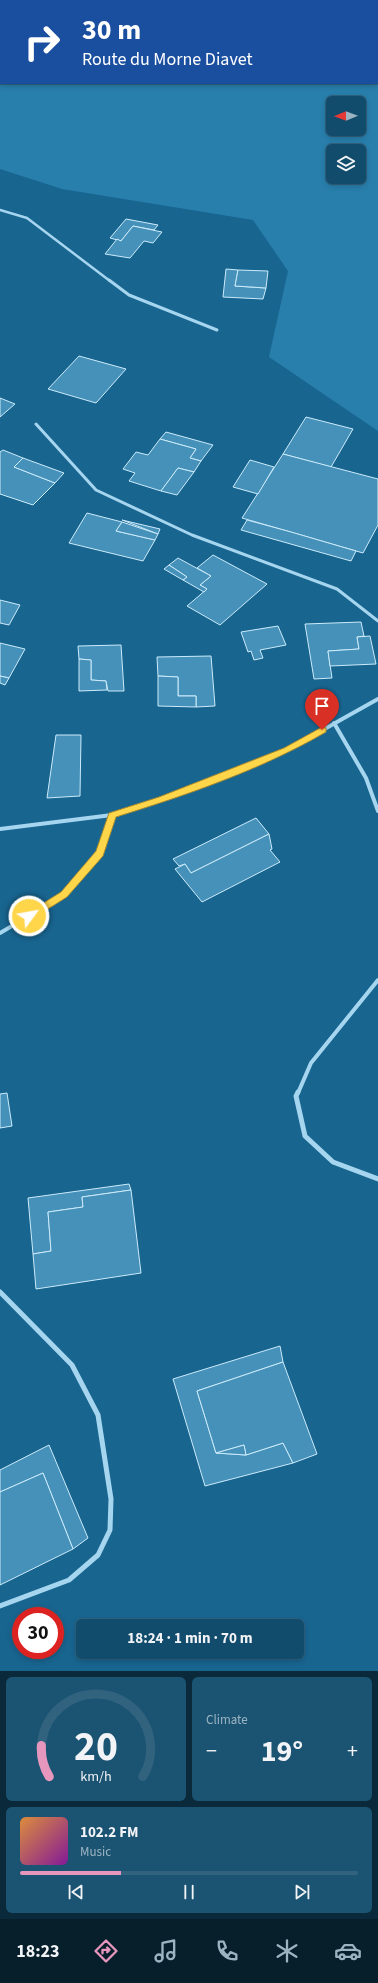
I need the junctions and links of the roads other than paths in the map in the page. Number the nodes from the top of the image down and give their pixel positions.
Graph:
1 (0, 210) edge
2 (217, 330) dead end
3 (36, 424) dead end
4 (378, 621) edge
5 (378, 699) edge
6 (334, 723) junction
7 (378, 811) edge
8 (112, 815) junction
9 (0, 829) edge
10 (0, 933) edge
11 (378, 980) edge
12 (378, 1179) edge
13 (0, 1292) edge
14 (0, 1606) edge

1 - 2 street
3 - 4 street
5 - 6 street
6 - 7 street
6 - 8 street
8 - 9 street
8 - 10 street
11 - 12 street
13 - 14 street

